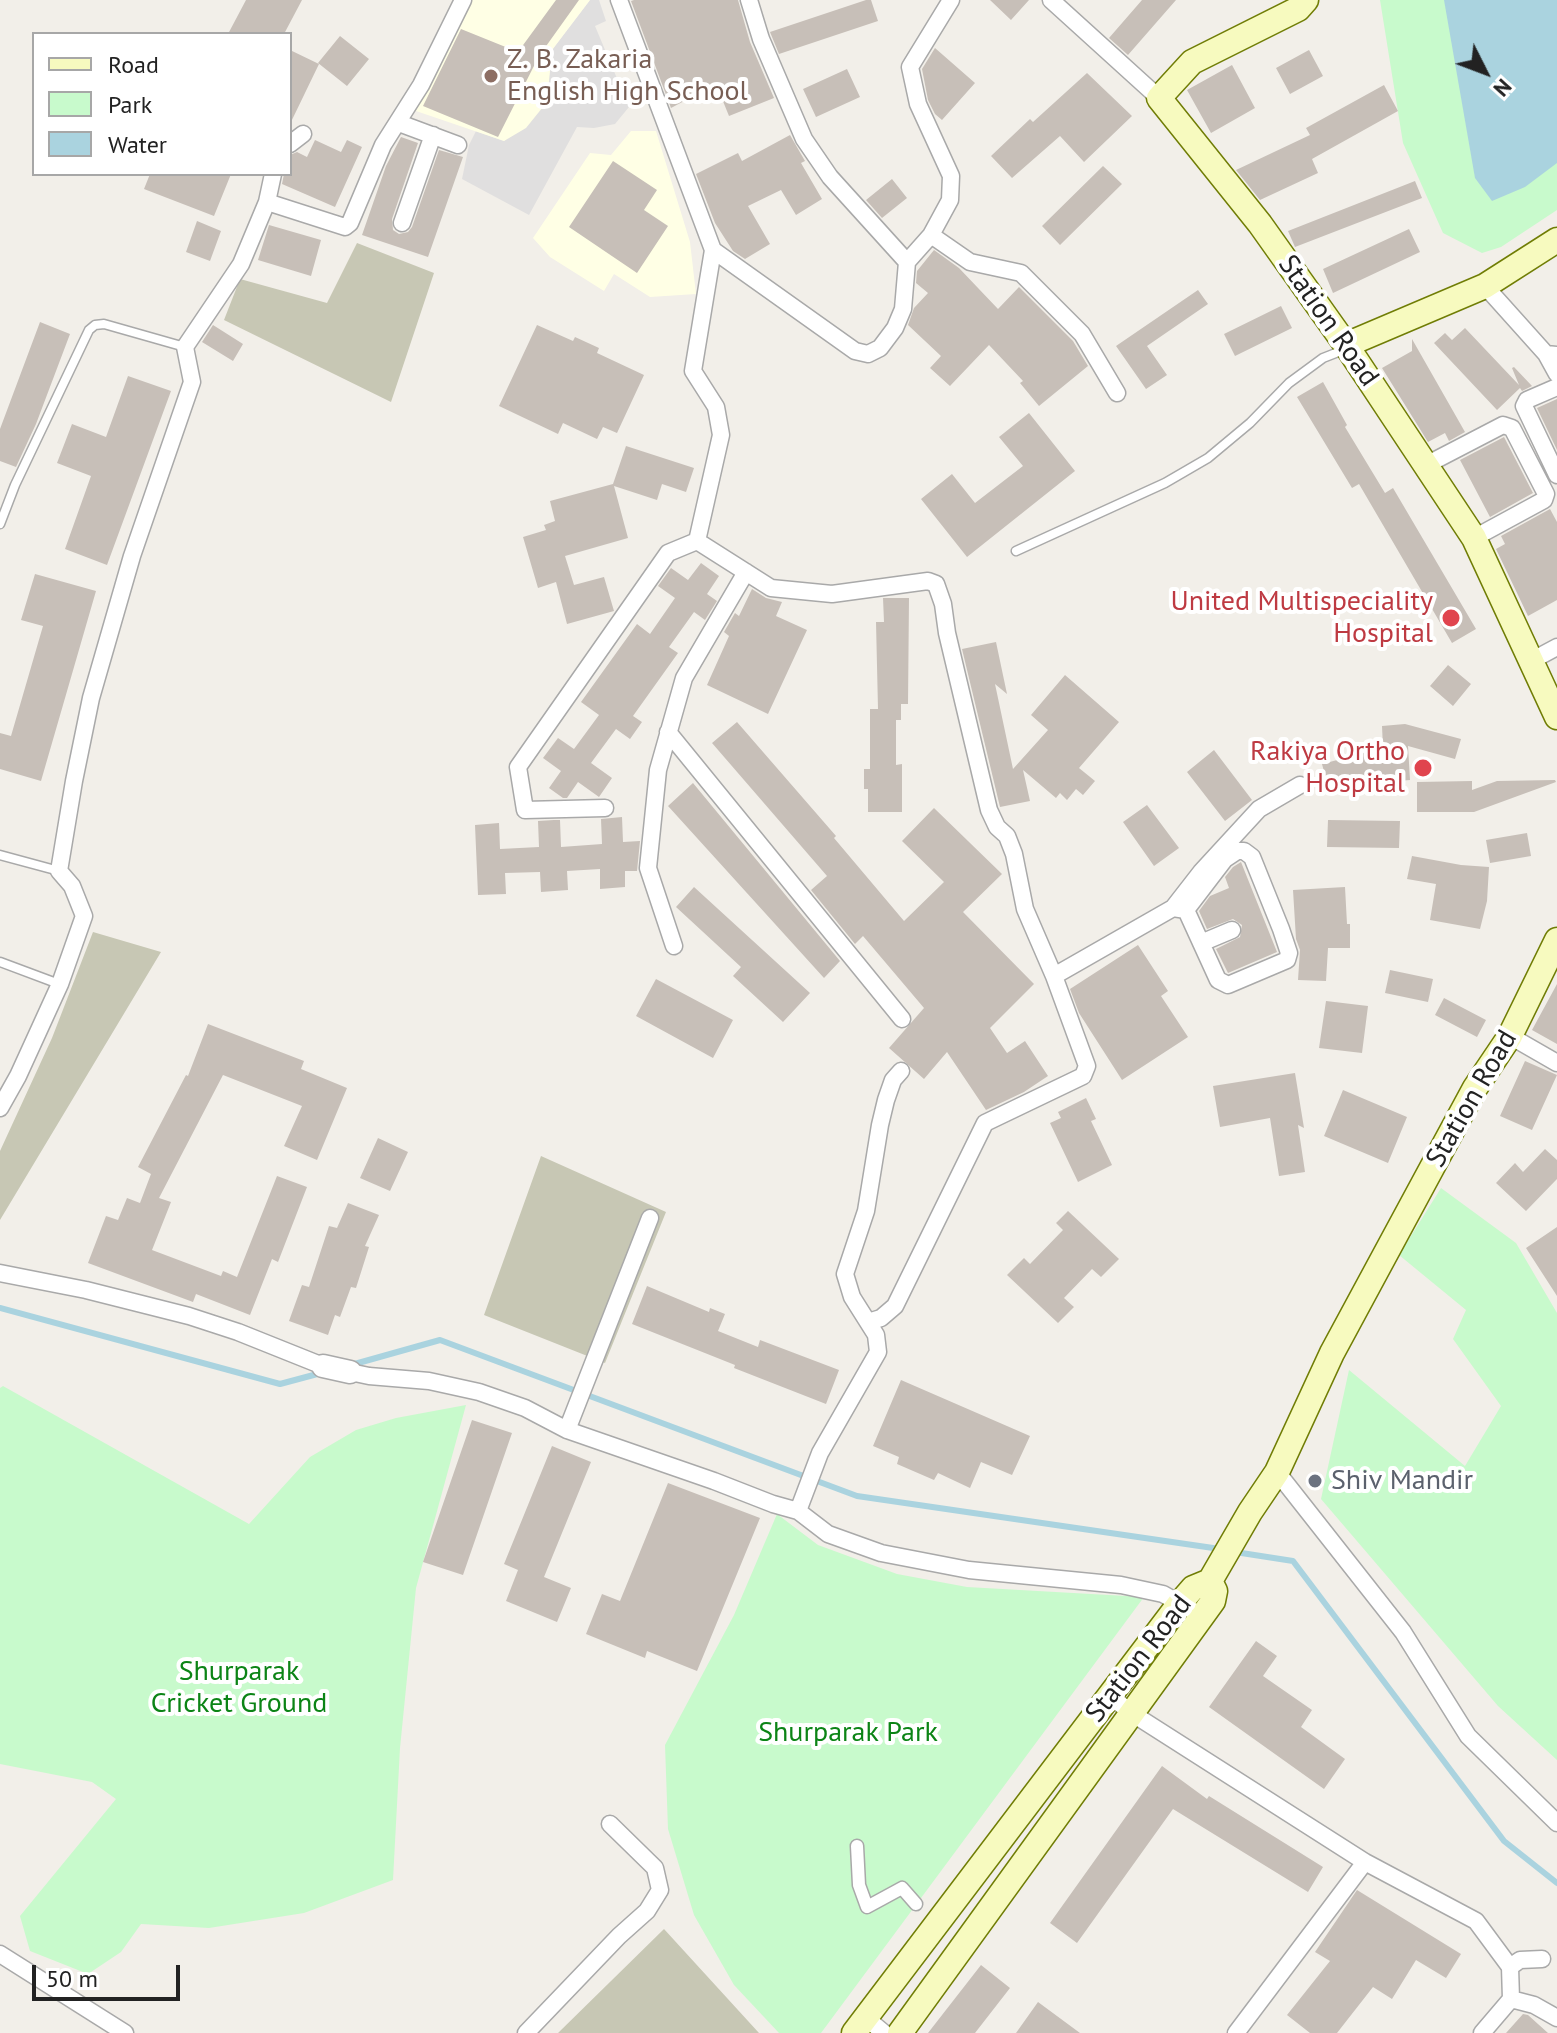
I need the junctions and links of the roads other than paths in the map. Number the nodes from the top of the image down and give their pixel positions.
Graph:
1 (463, 0) edge
2 (619, 0) edge
3 (749, 0) edge
4 (951, 0) edge
5 (1051, 0) edge
6 (1306, 0) edge
7 (1159, 98) junction
8 (399, 123) junction
9 (433, 135) junction
10 (458, 145) dead end
11 (273, 176) edge
12 (267, 202) junction
13 (402, 223) dead end
14 (931, 235) junction
15 (1557, 240) edge
16 (713, 250) junction
17 (907, 262) junction
18 (1485, 286) junction
19 (1347, 346) junction
20 (185, 347) junction
21 (1552, 354) edge
22 (1557, 374) edge
23 (1557, 387) edge
24 (1117, 393) dead end
25 (1426, 465) junction
26 (1557, 475) edge
27 (0, 524) edge
28 (1474, 538) junction
29 (697, 541) junction
30 (1016, 551) dead end
31 (746, 572) junction
32 (1557, 647) edge
33 (1529, 662) junction
34 (1557, 717) edge
35 (668, 732) junction
36 (1300, 785) dead end
37 (605, 808) dead end
38 (0, 855) edge
39 (59, 871) junction
40 (1180, 909) junction
41 (1232, 930) dead end
42 (1557, 940) edge
43 (1201, 943) junction
44 (674, 946) dead end
45 (0, 962) edge
46 (1054, 976) junction
47 (60, 984) junction
48 (902, 1019) dead end
49 (1510, 1036) junction
50 (1557, 1063) edge
51 (901, 1071) dead end
52 (0, 1108) edge
53 (650, 1218) dead end
54 (0, 1273) edge
55 (868, 1322) junction
56 (323, 1366) joint
57 (350, 1372) joint
58 (567, 1430) junction
59 (1277, 1472) junction
60 (800, 1507) junction
61 (1212, 1577) junction
62 (1180, 1603) junction
63 (1202, 1616) junction
64 (1110, 1696) junction
65 (1133, 1714) junction
66 (1557, 1823) edge
67 (610, 1824) dead end
68 (857, 1846) dead end
69 (1365, 1862) junction
70 (960, 1894) junction
71 (928, 1912) junction
72 (985, 1915) junction
73 (0, 1954) edge
74 (1542, 1959) dead end
75 (1510, 1967) junction
76 (1511, 1999) junction
77 (1557, 2018) edge
78 (868, 2028) edge
79 (1487, 2031) edge
80 (125, 2033) edge
81 (526, 2033) edge
82 (900, 2033) edge
83 (1236, 2033) edge

1 - 8 street
2 - 16 street
3 - 17 street
4 - 14 street
5 - 7 street
6 - 7 main road
7 - 19 main road, Station Road
8 - 9 street
8 - 12 street
9 - 10 street
9 - 13 street
11 - 12 street
12 - 20 street
14 - 17 street
14 - 24 street
15 - 18 main road
16 - 17 street
16 - 29 street
18 - 19 main road
18 - 21 street
19 - 25 main road, Station Road
19 - 30 lane
20 - 27 lane
20 - 39 street
21 - 22 street
23 - 26 street
25 - 28 main road, Station Road
25 - 28 street
28 - 33 main road, Station Road
29 - 31 street
29 - 37 street
31 - 35 street
31 - 46 street
32 - 33 street
33 - 34 main road, Station Road
35 - 44 street
35 - 48 street
36 - 40 street
38 - 39 lane
39 - 47 street
40 - 43 street
40 - 43 street
40 - 46 street
41 - 43 street
42 - 49 main road, Station Road
45 - 47 lane
46 - 55 street
47 - 52 street
49 - 50 street
49 - 59 main road, Station Road
51 - 55 street
53 - 58 street
54 - 56 street
55 - 60 street
56 - 57 street
57 - 58 street
58 - 60 street
59 - 61 main road, Station Road
59 - 66 street
60 - 62 street
61 - 62 main road, Station Road
61 - 63 main road, Station Road
62 - 63 street
62 - 64 main road, Station Road
63 - 65 main road, Station Road
64 - 65 street
64 - 70 main road, Station Road
65 - 69 street
65 - 72 main road, Station Road
67 - 81 street
68 - 71 street
69 - 75 street
69 - 83 street
70 - 71 main road, Station Road
70 - 72 main road
71 - 78 main road, Station Road
72 - 82 main road, Station Road
73 - 80 street
74 - 75 street
75 - 76 street
76 - 77 street
76 - 79 street

